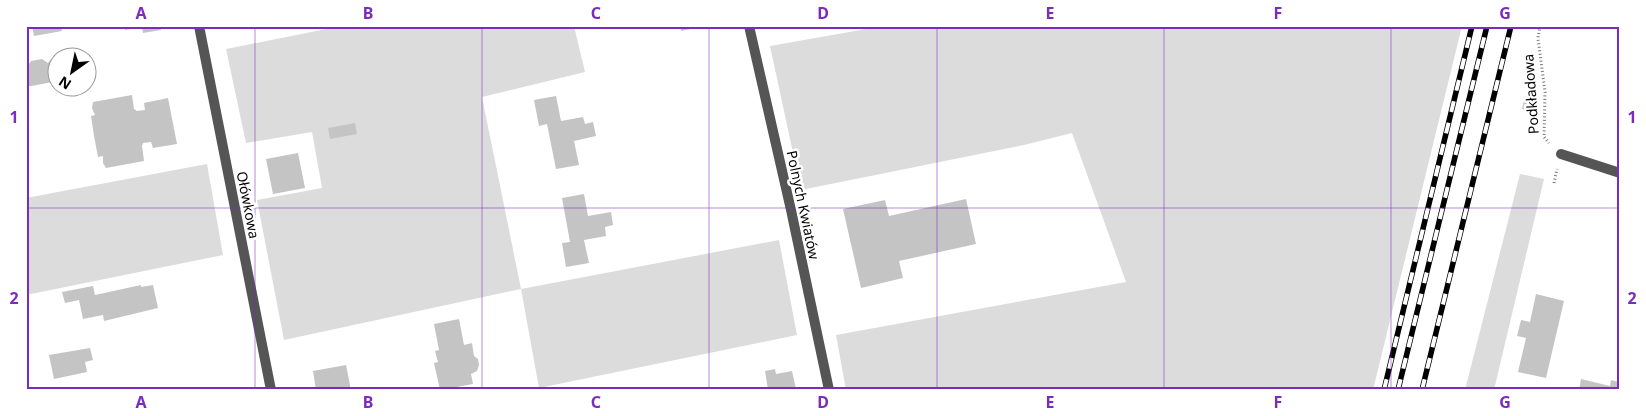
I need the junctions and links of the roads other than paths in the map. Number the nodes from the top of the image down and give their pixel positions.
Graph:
1 (199, 26) edge
2 (749, 26) edge
3 (1560, 154) road end
4 (1620, 173) edge
5 (271, 390) edge
6 (829, 390) edge

1 - 5 street, Ołówkowa
2 - 6 street, Polnych Kwiatów
3 - 4 street

